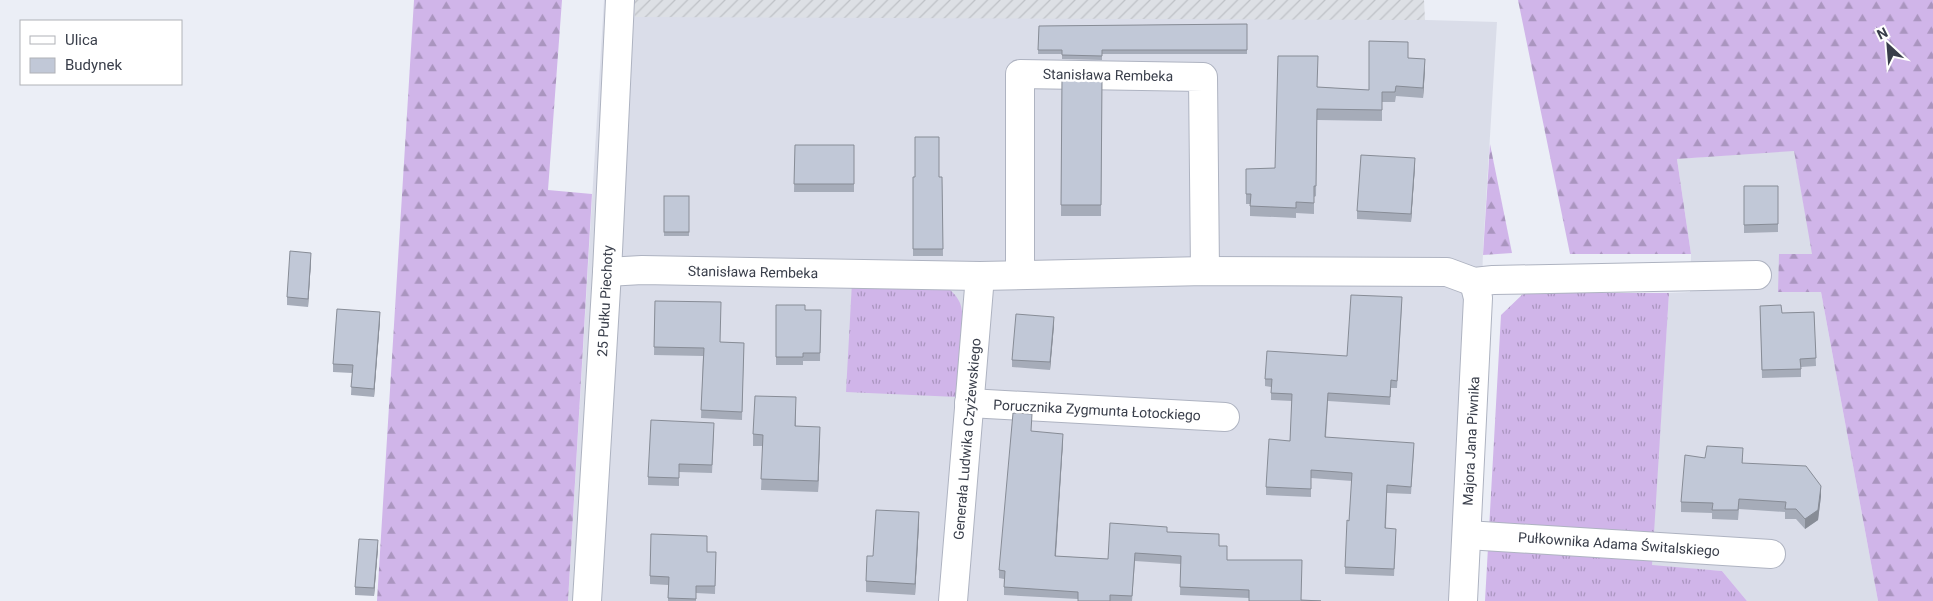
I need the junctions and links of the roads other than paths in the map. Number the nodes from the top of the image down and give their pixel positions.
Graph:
1 (620, 0) edge
2 (1205, 271) junction
3 (606, 272) junction
4 (1020, 275) junction
5 (1757, 275) dead end
6 (980, 276) junction
7 (1474, 282) junction
8 (969, 403) junction
9 (1225, 417) dead end
10 (1467, 535) junction
11 (1772, 554) dead end
12 (587, 601) edge
13 (953, 601) edge
14 (1463, 601) edge

1 - 3 street, 25 Pułku Piechoty
2 - 4 street, Stanisława Rembeka
2 - 4 street, Stanisława Rembeka
2 - 7 street, Stanisława Rembeka
3 - 6 street, Stanisława Rembeka
3 - 12 street, 25 Pułku Piechoty
4 - 6 street, Stanisława Rembeka
5 - 7 street
6 - 8 street, Generała Ludwika Czyżewskiego
7 - 10 street, Majora Jana Piwnika
8 - 9 street, Porucznika Zygmunta Łotockiego
8 - 13 street, Generała Ludwika Czyżewskiego
10 - 11 street, Pułkownika Adama Świtalskiego
10 - 14 street, Majora Jana Piwnika

